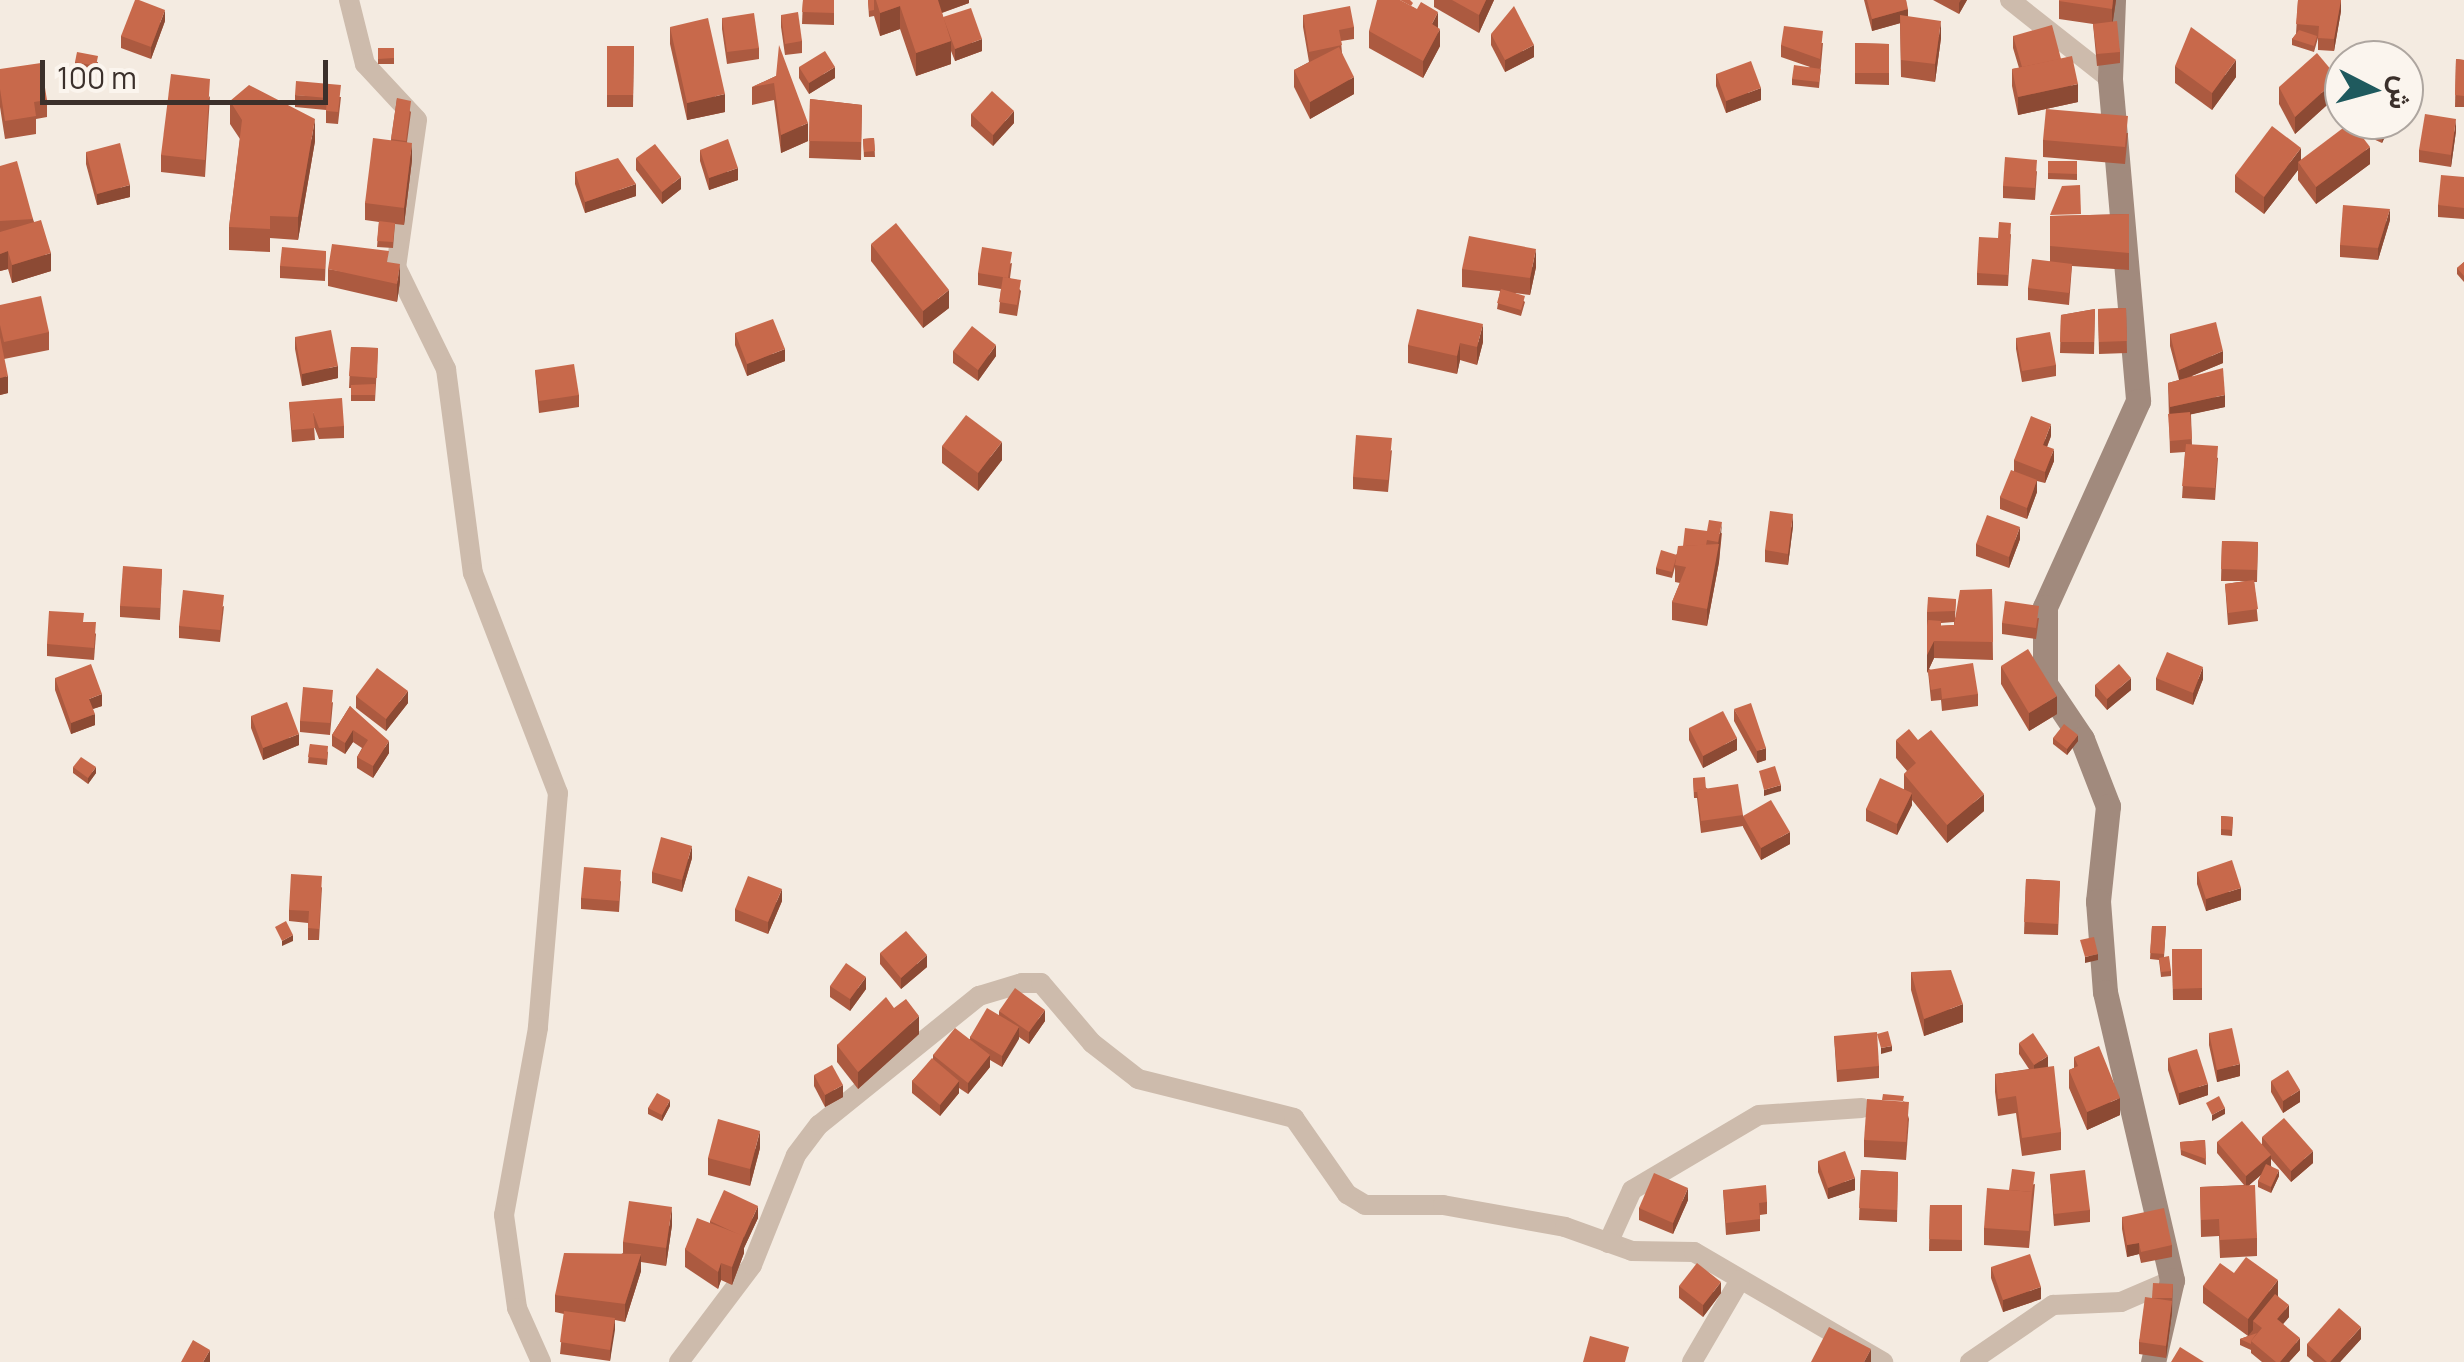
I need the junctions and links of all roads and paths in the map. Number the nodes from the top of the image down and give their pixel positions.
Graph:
1 (348, 0) edge
2 (2010, 0) edge
3 (2113, 0) edge
4 (2110, 79) junction
5 (1862, 1108) edge
6 (1608, 1243) junction
7 (1740, 1280) junction
8 (2172, 1280) junction
9 (541, 1362) edge
10 (679, 1362) edge
11 (1692, 1362) edge
12 (1883, 1362) edge
13 (1970, 1362) edge
14 (2154, 1362) edge

1 - 9 street
2 - 4 street
3 - 4 street
4 - 8 street
5 - 6 street
6 - 7 street
6 - 10 street
7 - 11 street
7 - 12 street
8 - 13 street
8 - 14 street

